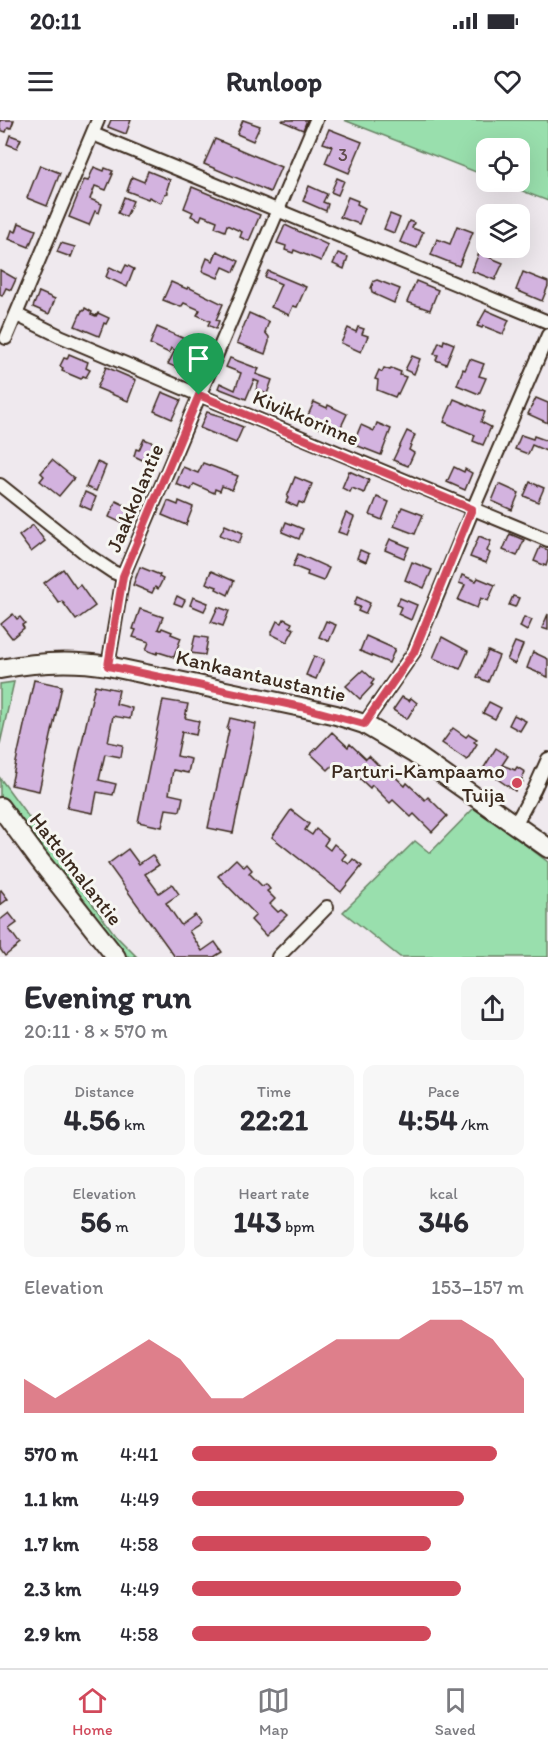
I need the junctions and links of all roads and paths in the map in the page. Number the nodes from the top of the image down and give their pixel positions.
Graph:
1 (98, 120) edge
2 (316, 120) edge
3 (93, 134) junction
4 (278, 210) junction
5 (17, 315) junction
6 (548, 322) edge
7 (548, 334) edge
8 (6, 338) dead end
9 (199, 395) junction
10 (0, 485) edge
11 (472, 509) junction
12 (548, 540) edge
13 (123, 576) junction
14 (108, 666) junction
15 (0, 669) edge
16 (364, 724) junction
17 (548, 759) edge
18 (0, 807) edge
19 (515, 825) junction
20 (548, 848) edge
21 (327, 907) dead end
22 (116, 957) edge
23 (278, 957) edge

1 - 3 street
2 - 4 street, Jaakkolantie
3 - 4 street
3 - 5 street
4 - 6 street
4 - 9 street, Jaakkolantie
5 - 8 street
5 - 9 street, Kivikkorinne
7 - 11 street
9 - 11 street, Kivikkorinne
9 - 13 street, Jaakkolantie
10 - 13 street
11 - 12 street, Kivikkorinne
11 - 16 street
13 - 14 street, Jaakkolantie
14 - 15 street, Kankaantaustantie
14 - 16 street, Kankaantaustantie
16 - 19 street, Kankaantaustantie
17 - 19 street
18 - 22 street, Hattelmalantie
19 - 20 street, Kankaantaustantie
21 - 23 street

